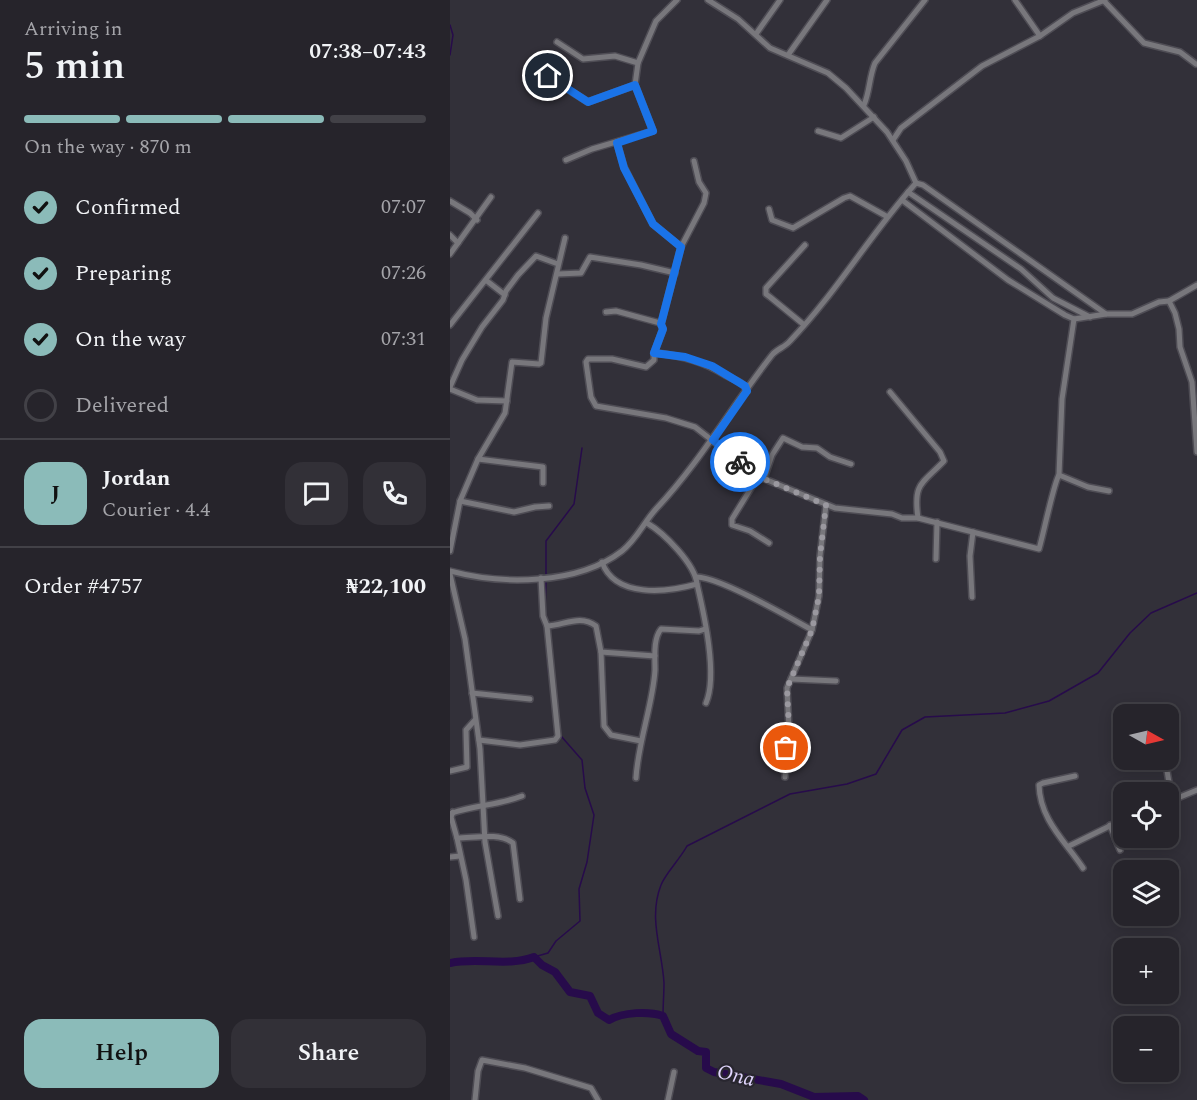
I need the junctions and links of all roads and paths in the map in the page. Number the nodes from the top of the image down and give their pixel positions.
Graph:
1 (677, 0) edge
2 (708, 0) edge
3 (720, 0) edge
4 (780, 0) edge
5 (827, 0) edge
6 (925, 0) edge
7 (1015, 0) edge
8 (1105, 0) edge
9 (717, 6) junction
10 (756, 33) junction
11 (1040, 36) junction
12 (557, 42) dead end
13 (788, 55) junction
14 (638, 63) junction
15 (1196, 64) edge
16 (548, 76) dead end
17 (635, 85) junction
18 (864, 105) junction
19 (874, 117) junction
20 (818, 131) dead end
21 (893, 140) junction
22 (617, 143) junction
23 (566, 160) dead end
24 (694, 161) dead end
25 (916, 183) junction
26 (908, 192) junction
27 (491, 197) dead end
28 (902, 200) junction
29 (450, 201) edge
30 (769, 209) dead end
31 (538, 213) dead end
32 (886, 216) junction
33 (477, 220) junction
34 (450, 235) edge
35 (566, 238) dead end
36 (458, 243) junction
37 (805, 245) dead end
38 (681, 247) junction
39 (450, 254) edge
40 (558, 264) junction
41 (675, 273) junction
42 (558, 274) junction
43 (487, 281) junction
44 (1197, 285) edge
45 (505, 295) junction
46 (1168, 301) junction
47 (606, 312) dead end
48 (1106, 314) junction
49 (1090, 317) junction
50 (1074, 319) junction
51 (661, 324) junction
52 (803, 324) junction
53 (450, 326) edge
54 (654, 353) junction
55 (453, 372) edge
56 (450, 388) edge
57 (747, 391) junction
58 (890, 392) dead end
59 (507, 401) junction
60 (713, 440) junction
61 (1197, 441) edge
62 (1197, 452) edge
63 (478, 459) junction
64 (851, 464) dead end
65 (755, 475) junction
66 (1059, 476) junction
67 (764, 479) junction
68 (543, 483) dead end
69 (1109, 490) dead end
70 (460, 501) junction
71 (826, 505) junction
72 (549, 506) dead end
73 (918, 518) junction
74 (937, 522) junction
75 (647, 523) junction
76 (973, 532) junction
77 (770, 543) dead end
78 (450, 550) edge
79 (936, 559) dead end
80 (603, 562) junction
81 (450, 573) edge
82 (540, 578) junction
83 (696, 578) junction
84 (697, 585) junction
85 (972, 597) dead end
86 (547, 626) junction
87 (705, 629) junction
88 (812, 630) junction
89 (601, 652) junction
90 (655, 656) junction
91 (791, 679) junction
92 (836, 681) dead end
93 (472, 693) junction
94 (530, 699) dead end
95 (706, 702) dead end
96 (476, 720) junction
97 (479, 740) junction
98 (641, 741) junction
99 (450, 771) edge
100 (1075, 776) dead end
101 (785, 777) dead end
102 (636, 778) dead end
103 (1197, 790) edge
104 (522, 796) dead end
105 (1179, 797) edge
106 (485, 806) junction
107 (452, 813) edge
108 (1113, 824) edge
109 (1110, 825) junction
110 (486, 836) junction
111 (457, 838) junction
112 (1069, 846) junction
113 (1120, 850) dead end
114 (460, 856) junction
115 (450, 857) edge
116 (1083, 868) dead end
117 (520, 899) dead end
118 (498, 916) dead end
119 (474, 937) dead end
120 (674, 1072) dead end
121 (475, 1100) edge
122 (598, 1100) edge
123 (668, 1100) edge

1 - 14 street
2 - 9 street
3 - 9 street
4 - 10 street
5 - 13 street
6 - 18 street
7 - 11 street
8 - 11 street
8 - 15 street
9 - 10 street
10 - 13 street
11 - 21 street
12 - 14 street
13 - 18 street
14 - 17 street
16 - 17 street
17 - 22 street
18 - 19 street
19 - 20 street
19 - 21 street
21 - 25 street
22 - 23 street
22 - 38 street
24 - 38 street
25 - 26 street
25 - 48 street
26 - 28 street
26 - 49 street
27 - 33 street
28 - 32 street
28 - 50 street
29 - 33 street
30 - 32 street
31 - 43 street
32 - 52 street
33 - 36 street
34 - 36 street
35 - 40 street
36 - 39 street
37 - 52 street
38 - 41 street
40 - 42 street
40 - 45 street
41 - 42 street
41 - 51 street
42 - 59 street
43 - 45 street
43 - 53 street
44 - 46 street
45 - 55 street
46 - 48 street
46 - 61 street
47 - 51 street
48 - 49 street
49 - 50 street
50 - 66 street
51 - 54 street
52 - 57 street
54 - 57 street
54 - 60 street
55 - 56 street
56 - 59 street
57 - 60 street
58 - 73 street
59 - 63 street
60 - 65 street
60 - 75 street
61 - 62 street
63 - 68 street
63 - 70 street
64 - 67 street
65 - 67 street
65 - 77 street
66 - 69 street
66 - 76 street
67 - 71 street
70 - 72 street
70 - 78 street
71 - 73 street
71 - 88 street
73 - 74 street
74 - 76 street
74 - 79 street
75 - 80 street
75 - 83 street
76 - 85 street
80 - 82 street
80 - 84 street
81 - 82 street
81 - 93 street
82 - 86 street
83 - 84 street
83 - 88 street
84 - 87 street
86 - 89 street
86 - 97 street
87 - 90 street
87 - 95 street
88 - 91 street
89 - 90 street
89 - 98 street
90 - 98 street
91 - 92 street
91 - 101 street
93 - 94 street
93 - 96 street
96 - 97 street
96 - 99 street
97 - 106 street
98 - 102 street
100 - 112 street
103 - 105 street
104 - 106 street
106 - 107 street
106 - 110 street
107 - 111 street
108 - 109 street
109 - 112 street
109 - 113 street
110 - 111 street
110 - 117 street
110 - 118 street
111 - 114 street
112 - 116 street
114 - 115 street
114 - 119 street
120 - 123 street
121 - 122 street

